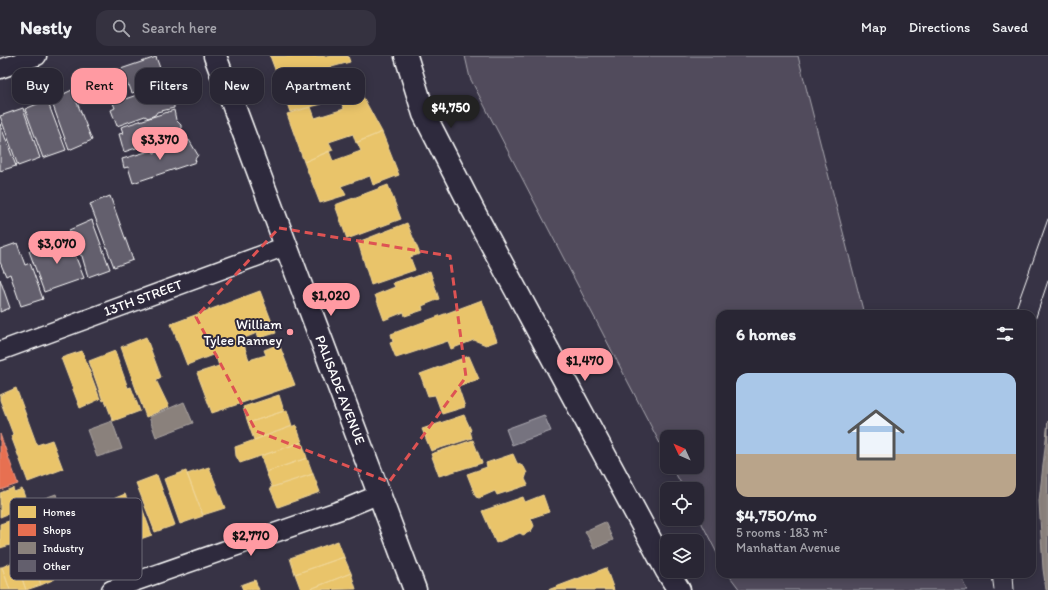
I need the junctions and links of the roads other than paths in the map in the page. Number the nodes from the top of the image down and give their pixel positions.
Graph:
1 (37, 56) edge
2 (215, 56) edge
3 (406, 56) edge
4 (0, 69) edge
5 (286, 246) junction
6 (0, 351) edge
7 (380, 494) junction
8 (660, 558) edge
9 (671, 578) edge
10 (142, 579) edge
11 (140, 580) edge
12 (111, 590) edge
13 (415, 590) edge
14 (679, 590) edge

1 - 4 street
2 - 5 main road, PALISADE AVENUE
3 - 8 main road
5 - 6 street, 13TH STREET
5 - 7 main road, PALISADE AVENUE
7 - 10 street
7 - 13 main road, PALISADE AVENUE
9 - 14 main road
11 - 12 street

